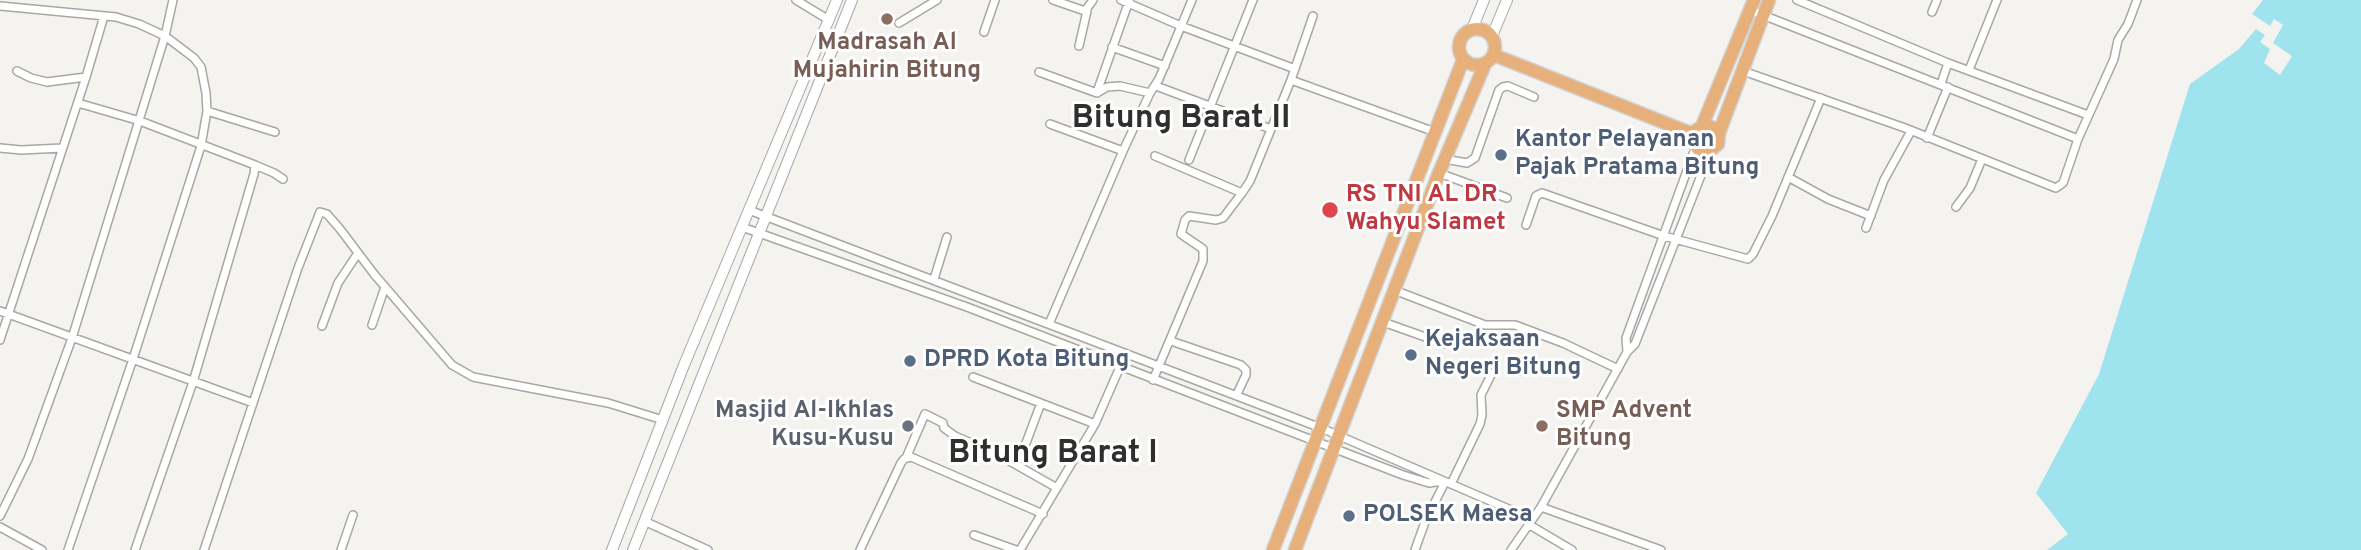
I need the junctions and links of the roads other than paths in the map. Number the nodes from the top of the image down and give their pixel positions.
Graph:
1 (173, 0) edge
2 (796, 0) edge
3 (837, 0) edge
4 (852, 0) edge
5 (936, 0) edge
6 (995, 0) edge
7 (1053, 0) edge
8 (1093, 0) edge
9 (1192, 0) edge
10 (1253, 0) edge
11 (1484, 0) edge
12 (1507, 0) edge
13 (1769, 0) edge
14 (1797, 0) edge
15 (1937, 0) edge
16 (1997, 0) edge
17 (2137, 0) edge
18 (1127, 1) edge
19 (0, 5) edge
20 (1752, 5) edge
21 (1087, 10) junction
22 (1932, 12) dead end
23 (1764, 14) junction
24 (103, 16) junction
25 (1313, 16) dead end
26 (829, 20) junction
27 (899, 23) dead end
28 (1181, 26) junction
29 (1472, 29) junction
30 (984, 32) dead end
31 (166, 36) junction
32 (1492, 36) junction
33 (1079, 46) dead end
34 (1234, 46) junction
35 (1112, 47) junction
36 (1489, 59) junction
37 (1463, 60) junction
38 (1948, 63) junction
39 (1165, 66) junction
40 (1294, 69) junction
41 (1969, 70) junction
42 (17, 71) dead end
43 (1743, 71) junction
44 (1039, 72) dead end
45 (86, 77) junction
46 (1291, 80) junction
47 (1944, 85) junction
48 (1156, 86) junction
49 (1097, 93) junction
50 (1150, 93) junction
51 (1534, 97) dead end
52 (1821, 98) junction
53 (78, 103) junction
54 (1210, 107) junction
55 (207, 111) junction
56 (2088, 115) junction
57 (139, 121) junction
58 (1050, 124) dead end
59 (1271, 129) junction
60 (1911, 131) junction
61 (275, 132) dead end
62 (1435, 132) junction
63 (1719, 133) junction
64 (1697, 136) junction
65 (1927, 138) junction
66 (2078, 139) junction
67 (201, 146) junction
68 (0, 148) edge
69 (62, 148) junction
70 (1711, 150) junction
71 (1123, 151) junction
72 (1155, 156) dead end
73 (1445, 159) junction
74 (1982, 159) junction
75 (1189, 160) dead end
76 (255, 165) junction
77 (1439, 173) junction
78 (1788, 177) junction
79 (283, 179) dead end
80 (1242, 193) junction
81 (1507, 198) dead end
82 (1956, 207) dead end
83 (749, 210) junction
84 (766, 216) junction
85 (1871, 216) junction
86 (1526, 225) dead end
87 (742, 227) junction
88 (1866, 228) dead end
89 (759, 234) junction
90 (1664, 236) junction
91 (947, 237) dead end
92 (1676, 239) junction
93 (358, 253) junction
94 (873, 257) junction
95 (1383, 264) junction
96 (1402, 270) junction
97 (868, 271) junction
98 (934, 279) junction
99 (385, 287) junction
100 (1394, 290) junction
101 (973, 294) junction
102 (967, 307) junction
103 (0, 311) edge
104 (9, 315) junction
105 (1382, 322) junction
106 (1049, 324) junction
107 (372, 325) dead end
108 (322, 326) dead end
109 (72, 338) junction
110 (0, 340) edge
111 (1171, 341) junction
112 (1445, 344) dead end
113 (1627, 352) junction
114 (132, 359) junction
115 (1159, 366) junction
116 (1119, 367) junction
117 (1618, 369) junction
118 (1492, 373) dead end
119 (973, 377) dead end
120 (1153, 380) junction
121 (193, 382) junction
122 (1237, 394) junction
123 (253, 403) junction
124 (1041, 403) junction
125 (663, 420) junction
126 (1095, 424) junction
127 (1321, 428) junction
128 (1340, 436) junction
129 (1316, 442) junction
130 (1026, 443) dead end
131 (1335, 449) junction
132 (1386, 455) junction
133 (906, 458) junction
134 (1381, 467) junction
135 (1447, 482) junction
136 (1057, 488) junction
137 (1541, 506) junction
138 (1042, 514) junction
139 (353, 515) dead end
140 (0, 516) edge
141 (644, 521) junction
142 (1530, 522) junction
143 (0, 527) edge
144 (974, 535) dead end
145 (42, 550) edge
146 (68, 550) edge
147 (135, 550) edge
148 (204, 550) edge
149 (341, 550) edge
150 (612, 550) edge
151 (633, 550) edge
152 (708, 550) edge
153 (860, 550) edge
154 (1018, 550) edge
155 (1273, 550) edge
156 (1295, 550) edge
157 (1415, 550) edge
158 (1511, 550) edge
159 (1572, 550) edge
160 (1661, 550) edge

1 - 31 street
2 - 26 street
3 - 26 street
4 - 84 street
5 - 27 street
6 - 30 street
7 - 21 street
8 - 21 street
9 - 28 street
10 - 34 street
11 - 29 street
12 - 32 street
13 - 23 highway
14 - 38 street
15 - 22 street
16 - 41 street
17 - 56 street
18 - 28 street
18 - 35 street
19 - 24 street
20 - 23 street
20 - 64 highway
21 - 33 street
23 - 43 highway
23 - 47 street
24 - 31 street
24 - 45 street
25 - 40 street
26 - 83 street
28 - 34 street
28 - 39 street
29 - 32 highway
29 - 37 highway
31 - 55 street
31 - 57 street
32 - 36 highway
34 - 40 street
34 - 54 street
35 - 39 street
35 - 49 street
36 - 37 highway
36 - 64 highway
36 - 73 highway
37 - 62 highway
38 - 41 street
38 - 47 street
39 - 48 street
40 - 46 street
41 - 56 street
42 - 45 street
43 - 52 street
43 - 63 highway
44 - 49 street
45 - 53 street
46 - 59 street
46 - 62 street
47 - 65 street
47 - 66 street
48 - 50 street
48 - 54 street
49 - 50 street
50 - 71 street
51 - 73 street
52 - 60 street
52 - 78 street
53 - 57 street
53 - 69 street
54 - 59 street
54 - 75 street
55 - 61 street
55 - 67 street
56 - 66 street
57 - 67 street
57 - 109 street
58 - 71 street
59 - 80 street
60 - 65 street
60 - 85 street
62 - 95 highway
63 - 64 highway
63 - 70 highway
64 - 70 highway
64 - 90 street
65 - 74 street
66 - 74 street
67 - 76 street
67 - 114 street
68 - 69 street
69 - 104 street
70 - 92 street
71 - 106 street
72 - 80 street
73 - 77 highway
74 - 82 street
76 - 79 street
76 - 121 street
77 - 81 street
77 - 96 highway
78 - 85 street
78 - 92 street
80 - 111 street
83 - 84 street
83 - 87 street
84 - 89 street
84 - 94 street
85 - 88 street
86 - 90 street
87 - 89 street
87 - 125 street
89 - 97 street
89 - 141 street
90 - 92 street
90 - 113 street
91 - 98 street
92 - 113 street
93 - 99 street
93 - 108 street
93 - 123 street
94 - 97 street
94 - 98 street
95 - 96 highway
95 - 127 highway
96 - 100 highway
97 - 102 street
98 - 101 street
99 - 107 street
99 - 125 street
100 - 105 highway
100 - 117 street
101 - 102 street
101 - 106 street
102 - 116 street
103 - 104 street
104 - 109 street
104 - 110 street
105 - 112 street
105 - 128 highway
106 - 115 street
109 - 114 street
109 - 140 street
111 - 115 street
111 - 122 street
113 - 117 street
114 - 121 street
114 - 146 street
115 - 120 street
115 - 122 street
116 - 120 street
116 - 126 street
117 - 137 street
118 - 135 street
119 - 124 street
120 - 129 street
121 - 123 street
121 - 147 street
122 - 127 street
123 - 148 street
124 - 126 street
124 - 130 street
125 - 150 street
126 - 136 street
127 - 128 street
127 - 129 highway
128 - 131 highway
128 - 132 street
129 - 131 street
129 - 155 highway
131 - 134 street
131 - 156 highway
132 - 134 street
132 - 135 street
133 - 136 street
133 - 138 street
133 - 153 street
134 - 135 street
135 - 142 street
135 - 157 street
136 - 138 street
137 - 142 street
137 - 160 street
138 - 154 street
139 - 149 street
141 - 151 street
141 - 152 street
142 - 158 street
142 - 159 street
143 - 145 street
144 - 154 street

